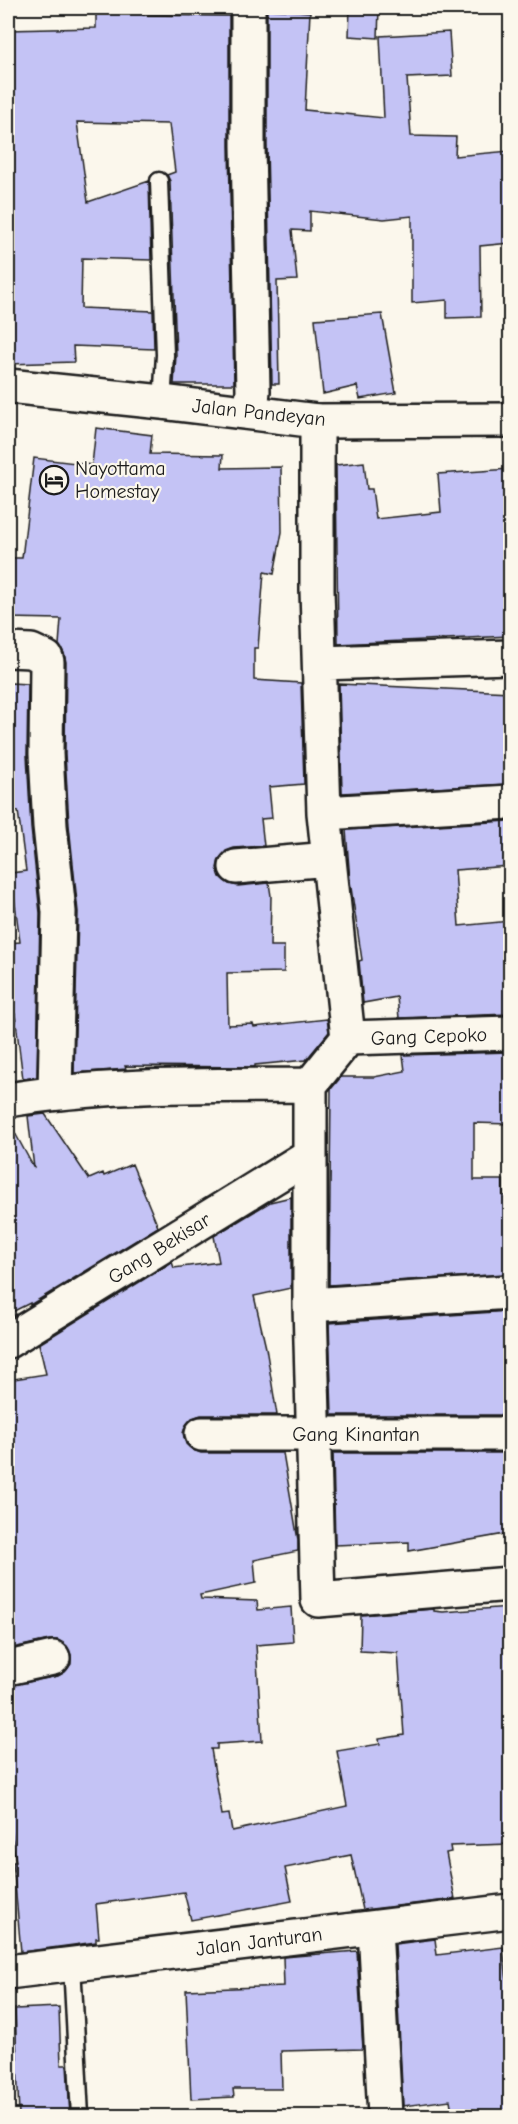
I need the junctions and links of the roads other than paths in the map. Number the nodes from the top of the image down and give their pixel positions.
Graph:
1 (248, 8) edge
2 (159, 181) dead end
3 (8, 386) edge
4 (162, 402) junction
5 (251, 412) junction
6 (510, 420) edge
7 (317, 421) junction
8 (8, 650) edge
9 (510, 657) edge
10 (320, 663) junction
11 (510, 802) edge
12 (324, 813) junction
13 (329, 859) junction
14 (236, 867) dead end
15 (510, 1033) edge
16 (348, 1038) junction
17 (310, 1085) junction
18 (55, 1092) junction
19 (8, 1100) edge
20 (310, 1155) junction
21 (510, 1292) edge
22 (310, 1305) junction
23 (8, 1341) edge
24 (202, 1434) dead end
25 (314, 1434) junction
26 (510, 1434) edge
27 (510, 1584) edge
28 (53, 1658) dead end
29 (8, 1668) edge
30 (510, 1911) edge
31 (375, 1928) junction
32 (72, 1964) junction
33 (8, 1972) edge
34 (80, 2116) edge
35 (385, 2116) edge

1 - 5 street
2 - 4 lane
3 - 4 street, Jalan Pandeyan
4 - 5 street, Jalan Pandeyan
5 - 7 street, Jalan Pandeyan
6 - 7 street, Jalan Pandeyan
7 - 10 street
8 - 18 street
9 - 10 street
10 - 12 street
11 - 12 street
12 - 13 street
13 - 14 street
13 - 16 street
15 - 16 street, Gang Cepoko
16 - 17 street
17 - 18 street
17 - 20 street
18 - 19 street
20 - 22 street
20 - 23 street, Gang Bekisar
21 - 22 street
22 - 25 street
24 - 25 street, Gang Kinantan
25 - 26 street, Gang Kinantan
25 - 27 street
28 - 29 street
30 - 31 street, Jalan Janturan
31 - 32 street, Jalan Janturan
31 - 35 street
32 - 33 street, Jalan Janturan
32 - 34 lane

